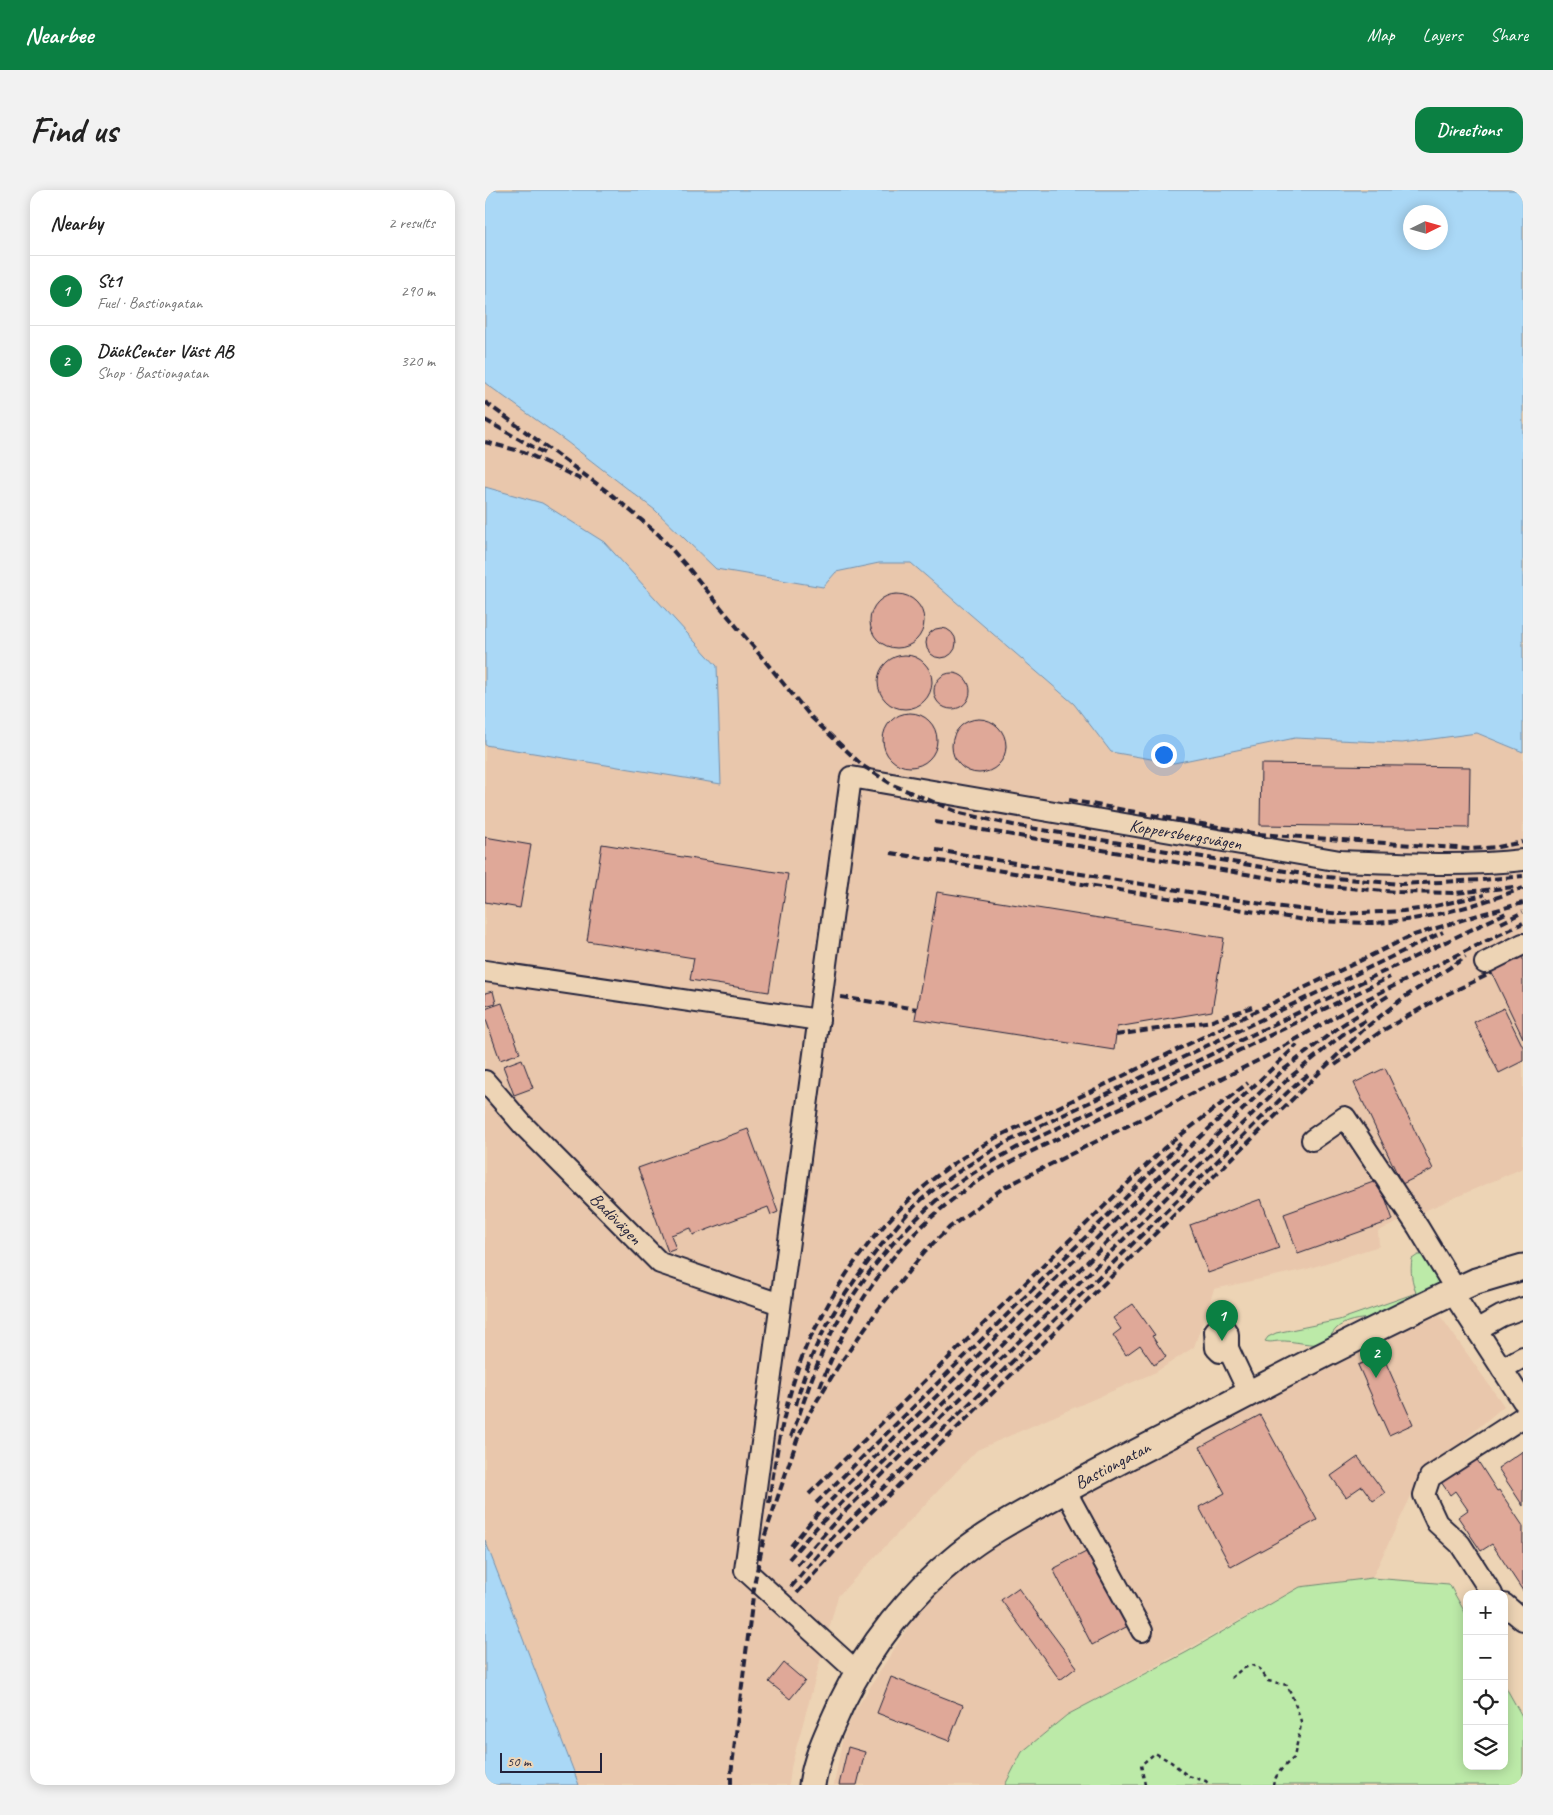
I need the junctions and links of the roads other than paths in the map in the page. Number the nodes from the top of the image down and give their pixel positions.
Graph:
1 (1523, 860) edge
2 (1523, 944) edge
3 (1485, 963) dead end
4 (485, 971) edge
5 (819, 1020) junction
6 (485, 1080) edge
7 (1312, 1140) dead end
8 (1523, 1268) edge
9 (1453, 1291) junction
10 (780, 1304) junction
11 (1523, 1308) edge
12 (1476, 1330) junction
13 (1229, 1350) dead end
14 (1523, 1357) edge
15 (1502, 1369) junction
16 (1249, 1393) junction
17 (1523, 1401) edge
18 (1523, 1417) edge
19 (1065, 1490) junction
20 (1489, 1590) edge
21 (1508, 1607) edge
22 (1523, 1620) edge
23 (1142, 1630) dead end
24 (857, 1672) junction
25 (812, 1785) edge

1 - 5 street, Koppersbergsvägen
2 - 3 street
4 - 5 street
5 - 10 street
6 - 10 street, Badövägen
7 - 9 street
8 - 9 main road, Bastiongatan
9 - 12 street
9 - 16 main road, Bastiongatan
10 - 24 street
11 - 12 street
12 - 15 street
13 - 16 street
14 - 15 street
15 - 17 street
16 - 19 main road, Bastiongatan
18 - 20 street
19 - 23 street
19 - 24 main road, Bastiongatan
21 - 22 street
24 - 25 main road, Bastiongatan

